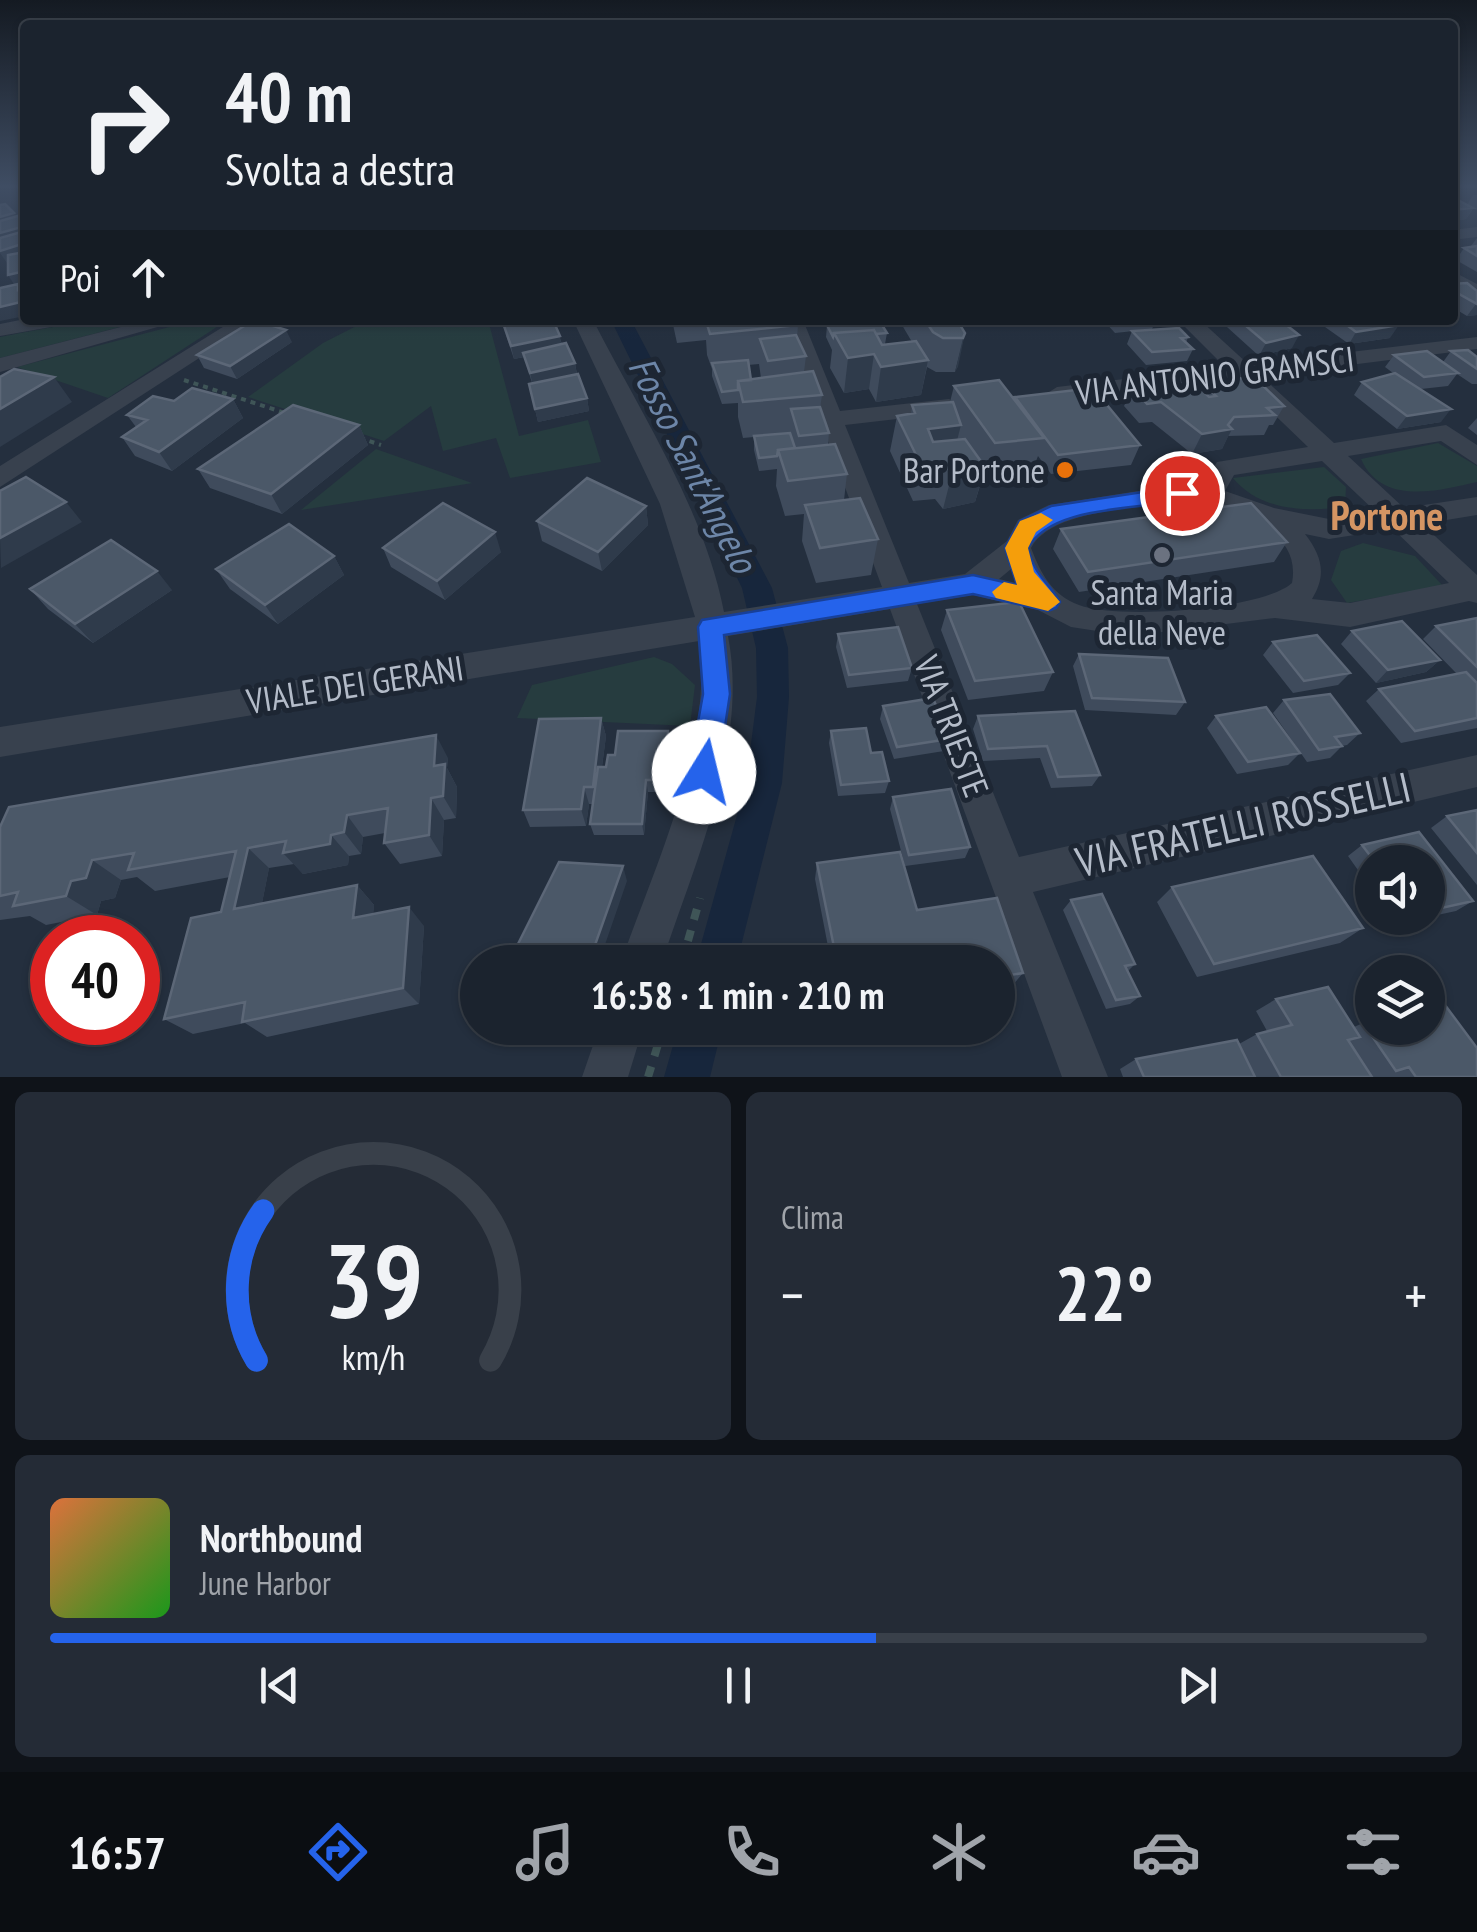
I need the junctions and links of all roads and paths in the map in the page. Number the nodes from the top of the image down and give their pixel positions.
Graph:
1 (28, 325) edge
2 (153, 325) edge
3 (240, 325) edge
4 (585, 325) edge
5 (795, 325) edge
6 (1193, 325) edge
7 (0, 330) edge
8 (1477, 343) edge
9 (0, 365) edge
10 (1242, 372) junction
11 (164, 373) junction
12 (1028, 397) edge
13 (969, 404) edge
14 (291, 415) edge
15 (833, 419) junction
16 (345, 433) edge
17 (381, 444) dead end
18 (1328, 452) junction
19 (1477, 458) edge
20 (0, 478) edge
21 (1209, 495) junction
22 (1477, 506) edge
23 (1266, 516) junction
24 (1400, 518) junction
25 (1328, 529) junction
26 (1017, 548) junction
27 (1304, 554) junction
28 (973, 584) junction
29 (1476, 589) edge
30 (903, 596) junction
31 (1048, 602) junction
32 (1275, 608) junction
33 (711, 627) junction
34 (0, 742) edge
35 (1477, 771) edge
36 (1010, 878) junction
37 (648, 945) edge
38 (615, 1045) edge
39 (658, 1045) edge
40 (605, 1077) edge
41 (648, 1077) edge
42 (1086, 1077) edge

1 - 7 street
2 - 9 street
3 - 11 street
4 - 33 street
5 - 15 street, VIA TRIESTE
6 - 10 street
8 - 10 street, VIA ANTONIO GRAMSCI
10 - 12 street, VIA ANTONIO GRAMSCI
10 - 18 street
11 - 14 path
11 - 20 street
13 - 15 street
15 - 30 street, VIA TRIESTE
16 - 17 path
18 - 19 street
18 - 21 street
18 - 24 street
21 - 23 street
21 - 26 street
22 - 24 street
23 - 25 street
23 - 27 street
24 - 25 street
24 - 29 street
25 - 27 street
26 - 28 street
26 - 31 street
27 - 32 street
28 - 30 street, VIALE DEI GERANI
28 - 31 street
29 - 32 street
30 - 33 street, VIALE DEI GERANI
30 - 36 street, VIA TRIESTE
31 - 32 street
33 - 34 street, VIALE DEI GERANI
33 - 37 street
35 - 36 street, VIA FRATELLI ROSSELLI
36 - 42 street, VIA TRIESTE
38 - 40 street
39 - 41 path

